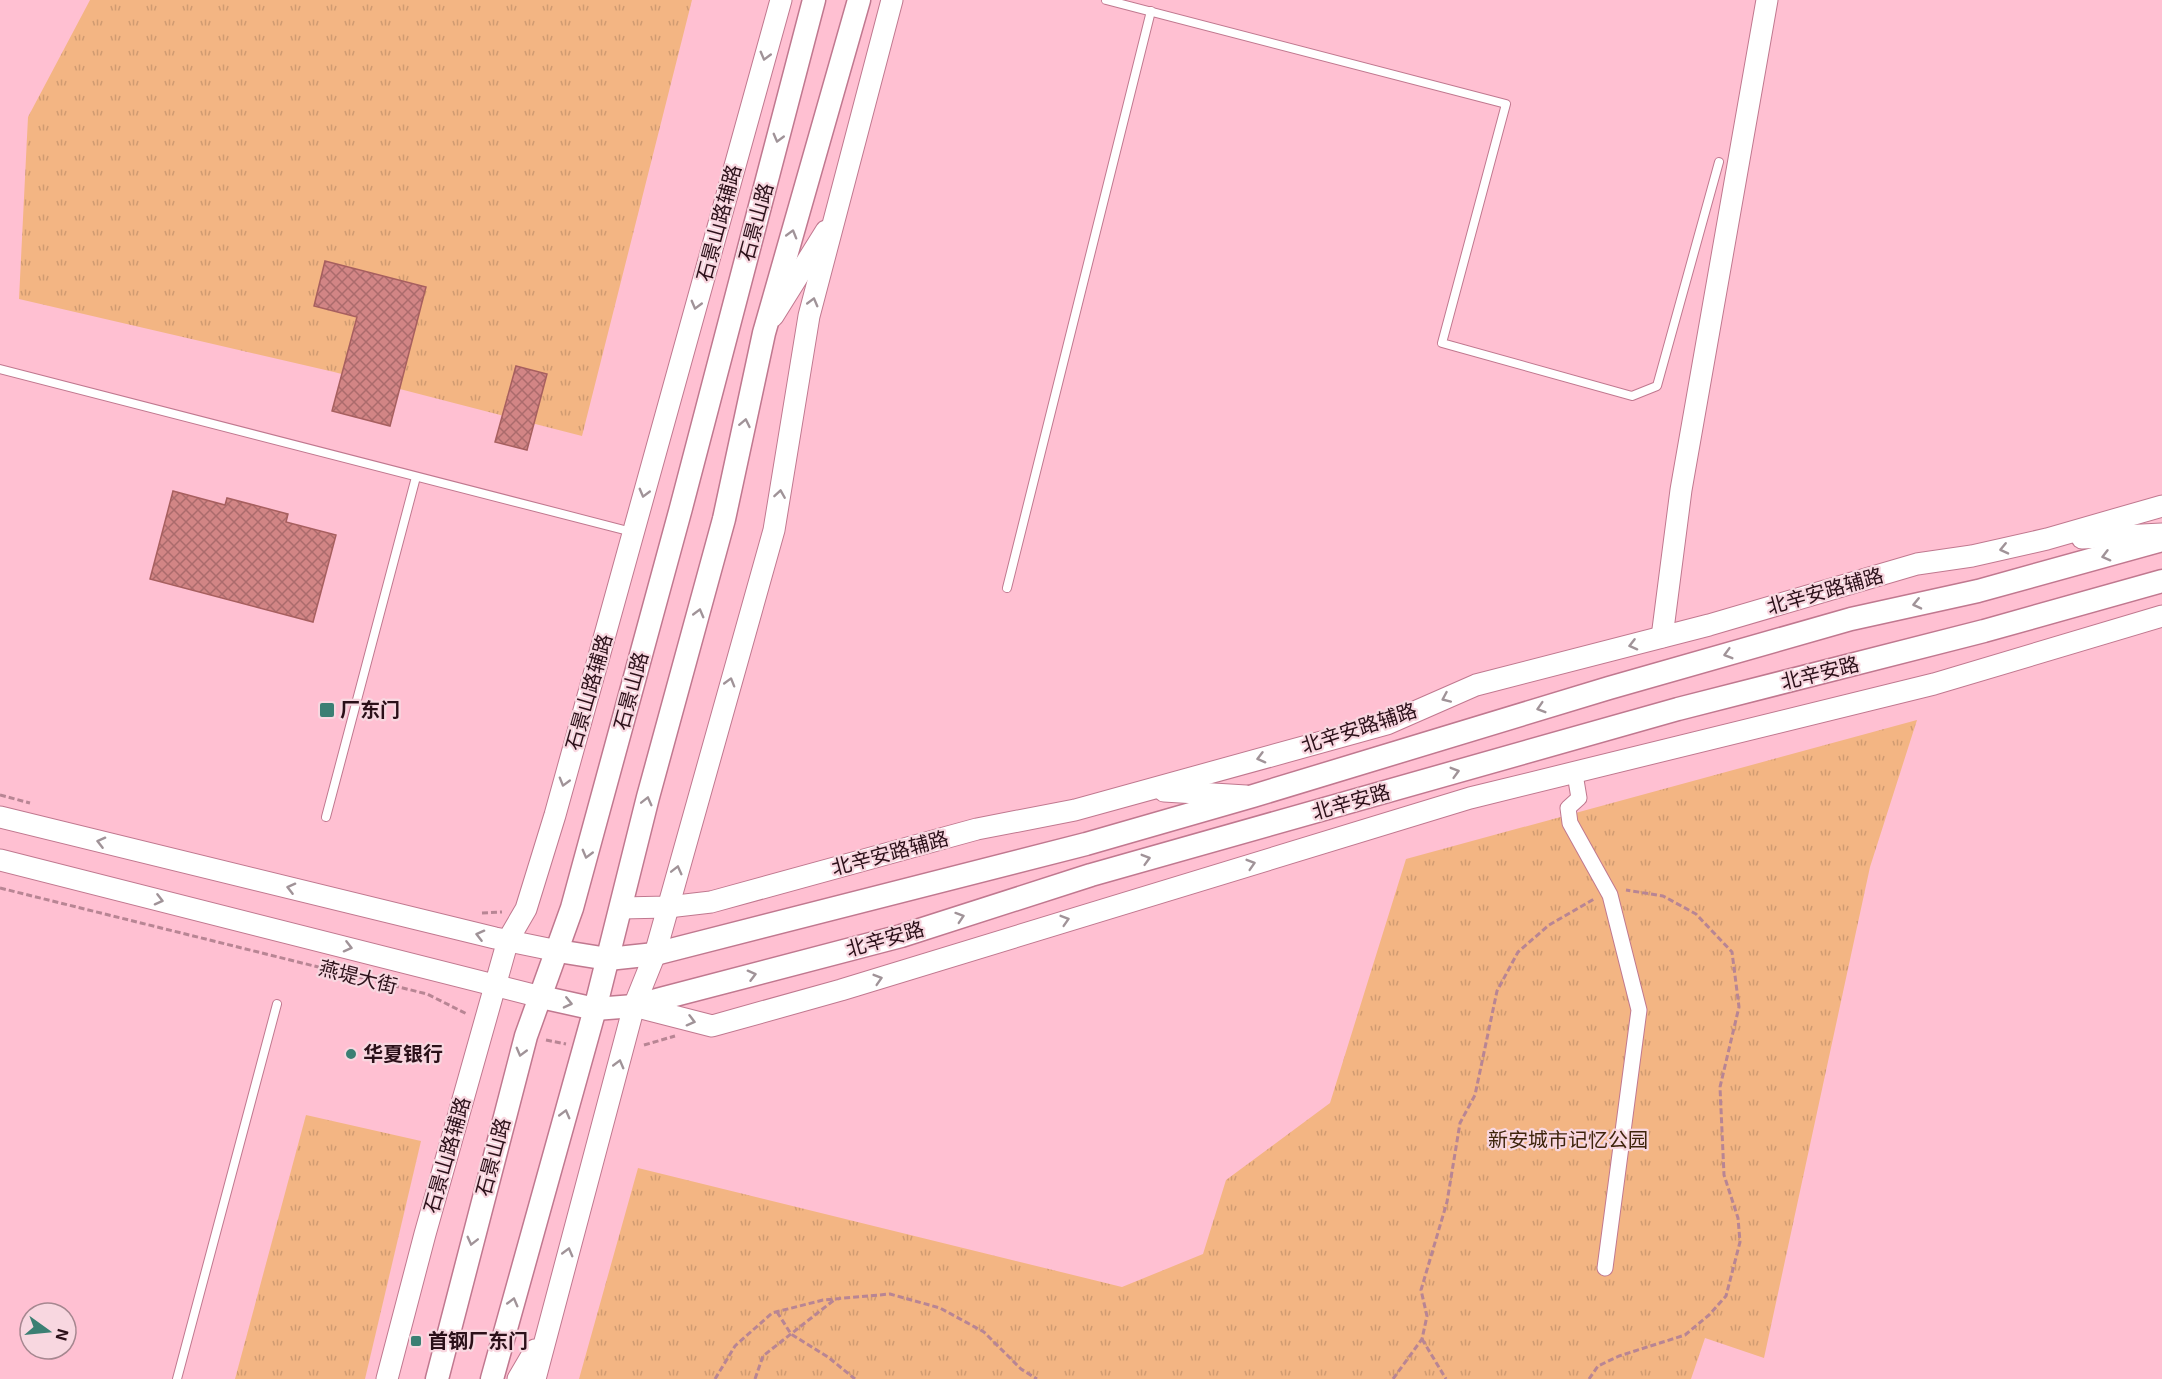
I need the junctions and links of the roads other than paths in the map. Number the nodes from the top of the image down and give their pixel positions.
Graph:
1 (781, 0) edge
2 (814, 0) edge
3 (859, 0) edge
4 (892, 0) edge
5 (1106, 0) edge
6 (1767, 0) edge
7 (1151, 11) junction
8 (1719, 162) dead end
9 (835, 219) junction
10 (764, 333) junction
11 (0, 369) edge
12 (416, 477) junction
13 (2162, 506) edge
14 (633, 532) junction
15 (2162, 534) edge
16 (2047, 539) junction
17 (2162, 540) edge
18 (2162, 581) edge
19 (1007, 588) dead end
20 (2162, 616) edge
21 (1662, 637) junction
22 (1575, 774) junction
23 (1405, 786) junction
24 (1144, 790) junction
25 (1253, 796) junction
26 (1470, 798) junction
27 (0, 817) edge
28 (326, 817) dead end
29 (0, 860) edge
30 (668, 907) junction
31 (621, 908) junction
32 (508, 940) junction
33 (558, 951) junction
34 (655, 954) junction
35 (608, 959) junction
36 (496, 985) junction
37 (541, 997) junction
38 (277, 1004) dead end
39 (634, 1006) junction
40 (595, 1009) junction
41 (1605, 1268) dead end
42 (548, 1329) junction
43 (177, 1379) edge
44 (387, 1379) edge
45 (437, 1379) edge
46 (492, 1379) edge
47 (518, 1379) edge
48 (535, 1379) edge

1 -> 14 street, 石景山路辅路
2 -> 33 main road, 石景山路
10 -> 3 main road, 石景山路
4 - 9 street
5 - 7 lane
6 - 21 street
7 - 8 lane
7 - 19 lane
9 - 10 street
30 -> 9 street
31 -> 10 main road, 石景山路
11 - 12 lane
12 - 14 lane
12 - 28 lane
13 - 16 street, 北辛安路辅路
14 -> 32 street, 石景山路辅路
15 - 16 street
16 -> 21 street, 北辛安路辅路
17 -> 25 main road, 北辛安路
23 -> 18 main road, 北辛安路
20 - 22 street
21 -> 24 street, 北辛安路辅路
22 - 26 street
22 - 41 street
23 - 26 street
39 -> 23 main road, 北辛安路
24 - 25 street
24 - 30 street, 北辛安路辅路
25 - 34 main road, 北辛安路
39 -> 26 street
32 -> 27 street
29 -> 36 street, 燕堤大街
30 - 31 street, 北辛安路辅路
30 - 34 street
31 - 35 main road, 石景山路
32 - 33 street
32 - 36 street, 石景山路辅路
33 - 35 main road, 北辛安路
33 - 37 main road, 石景山路
34 - 35 main road, 北辛安路
34 - 39 street
35 - 40 main road, 石景山路
36 - 37 street, 燕堤大街
36 - 44 street, 石景山路辅路
37 -> 40 main road, 北辛安路
37 -> 45 main road, 石景山路
38 - 43 lane
39 - 40 main road, 北辛安路
42 -> 39 street
46 -> 40 main road, 石景山路
42 - 47 street
42 - 48 street

